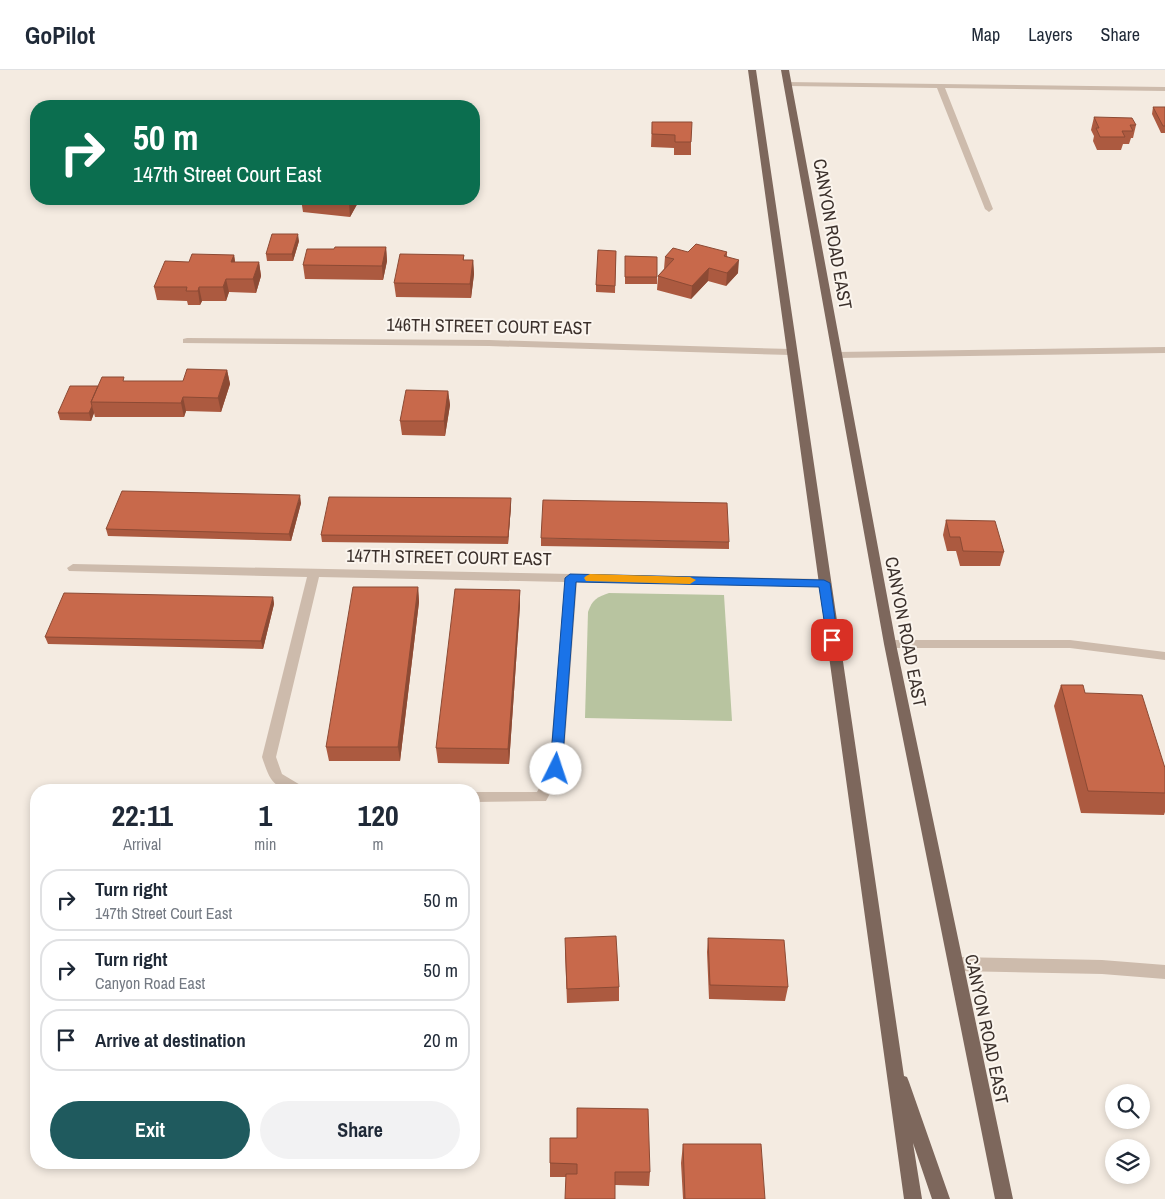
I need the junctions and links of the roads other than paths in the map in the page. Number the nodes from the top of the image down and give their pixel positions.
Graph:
1 (752, 70) edge
2 (785, 70) edge
3 (788, 84) junction
4 (941, 88) junction
5 (1165, 89) edge
6 (989, 209) dead end
7 (187, 341) dead end
8 (1165, 350) edge
9 (791, 352) junction
10 (837, 356) junction
11 (73, 568) dead end
12 (314, 572) junction
13 (570, 578) junction
14 (824, 583) junction
15 (890, 644) junction
16 (1165, 656) edge
17 (287, 784) edge
18 (480, 796) edge
19 (956, 964) junction
20 (1165, 972) edge
21 (891, 1054) junction
22 (913, 1199) edge
23 (941, 1199) edge
24 (1004, 1199) edge

1 - 9 main road
2 - 3 main road, CANYON ROAD EAST
3 - 4 street
3 - 10 main road, CANYON ROAD EAST
4 - 5 street
4 - 6 street
7 - 9 street, 146TH STREET COURT EAST
8 - 10 street
9 - 14 main road
10 - 15 main road, CANYON ROAD EAST
11 - 12 street, 147TH STREET COURT EAST
12 - 13 street, 147TH STREET COURT EAST
12 - 17 street
13 - 14 street, 147TH STREET COURT EAST
13 - 18 street
14 - 21 main road
15 - 16 street
15 - 19 main road, CANYON ROAD EAST
19 - 20 street
19 - 24 main road, CANYON ROAD EAST
21 - 22 main road
21 - 23 main road

